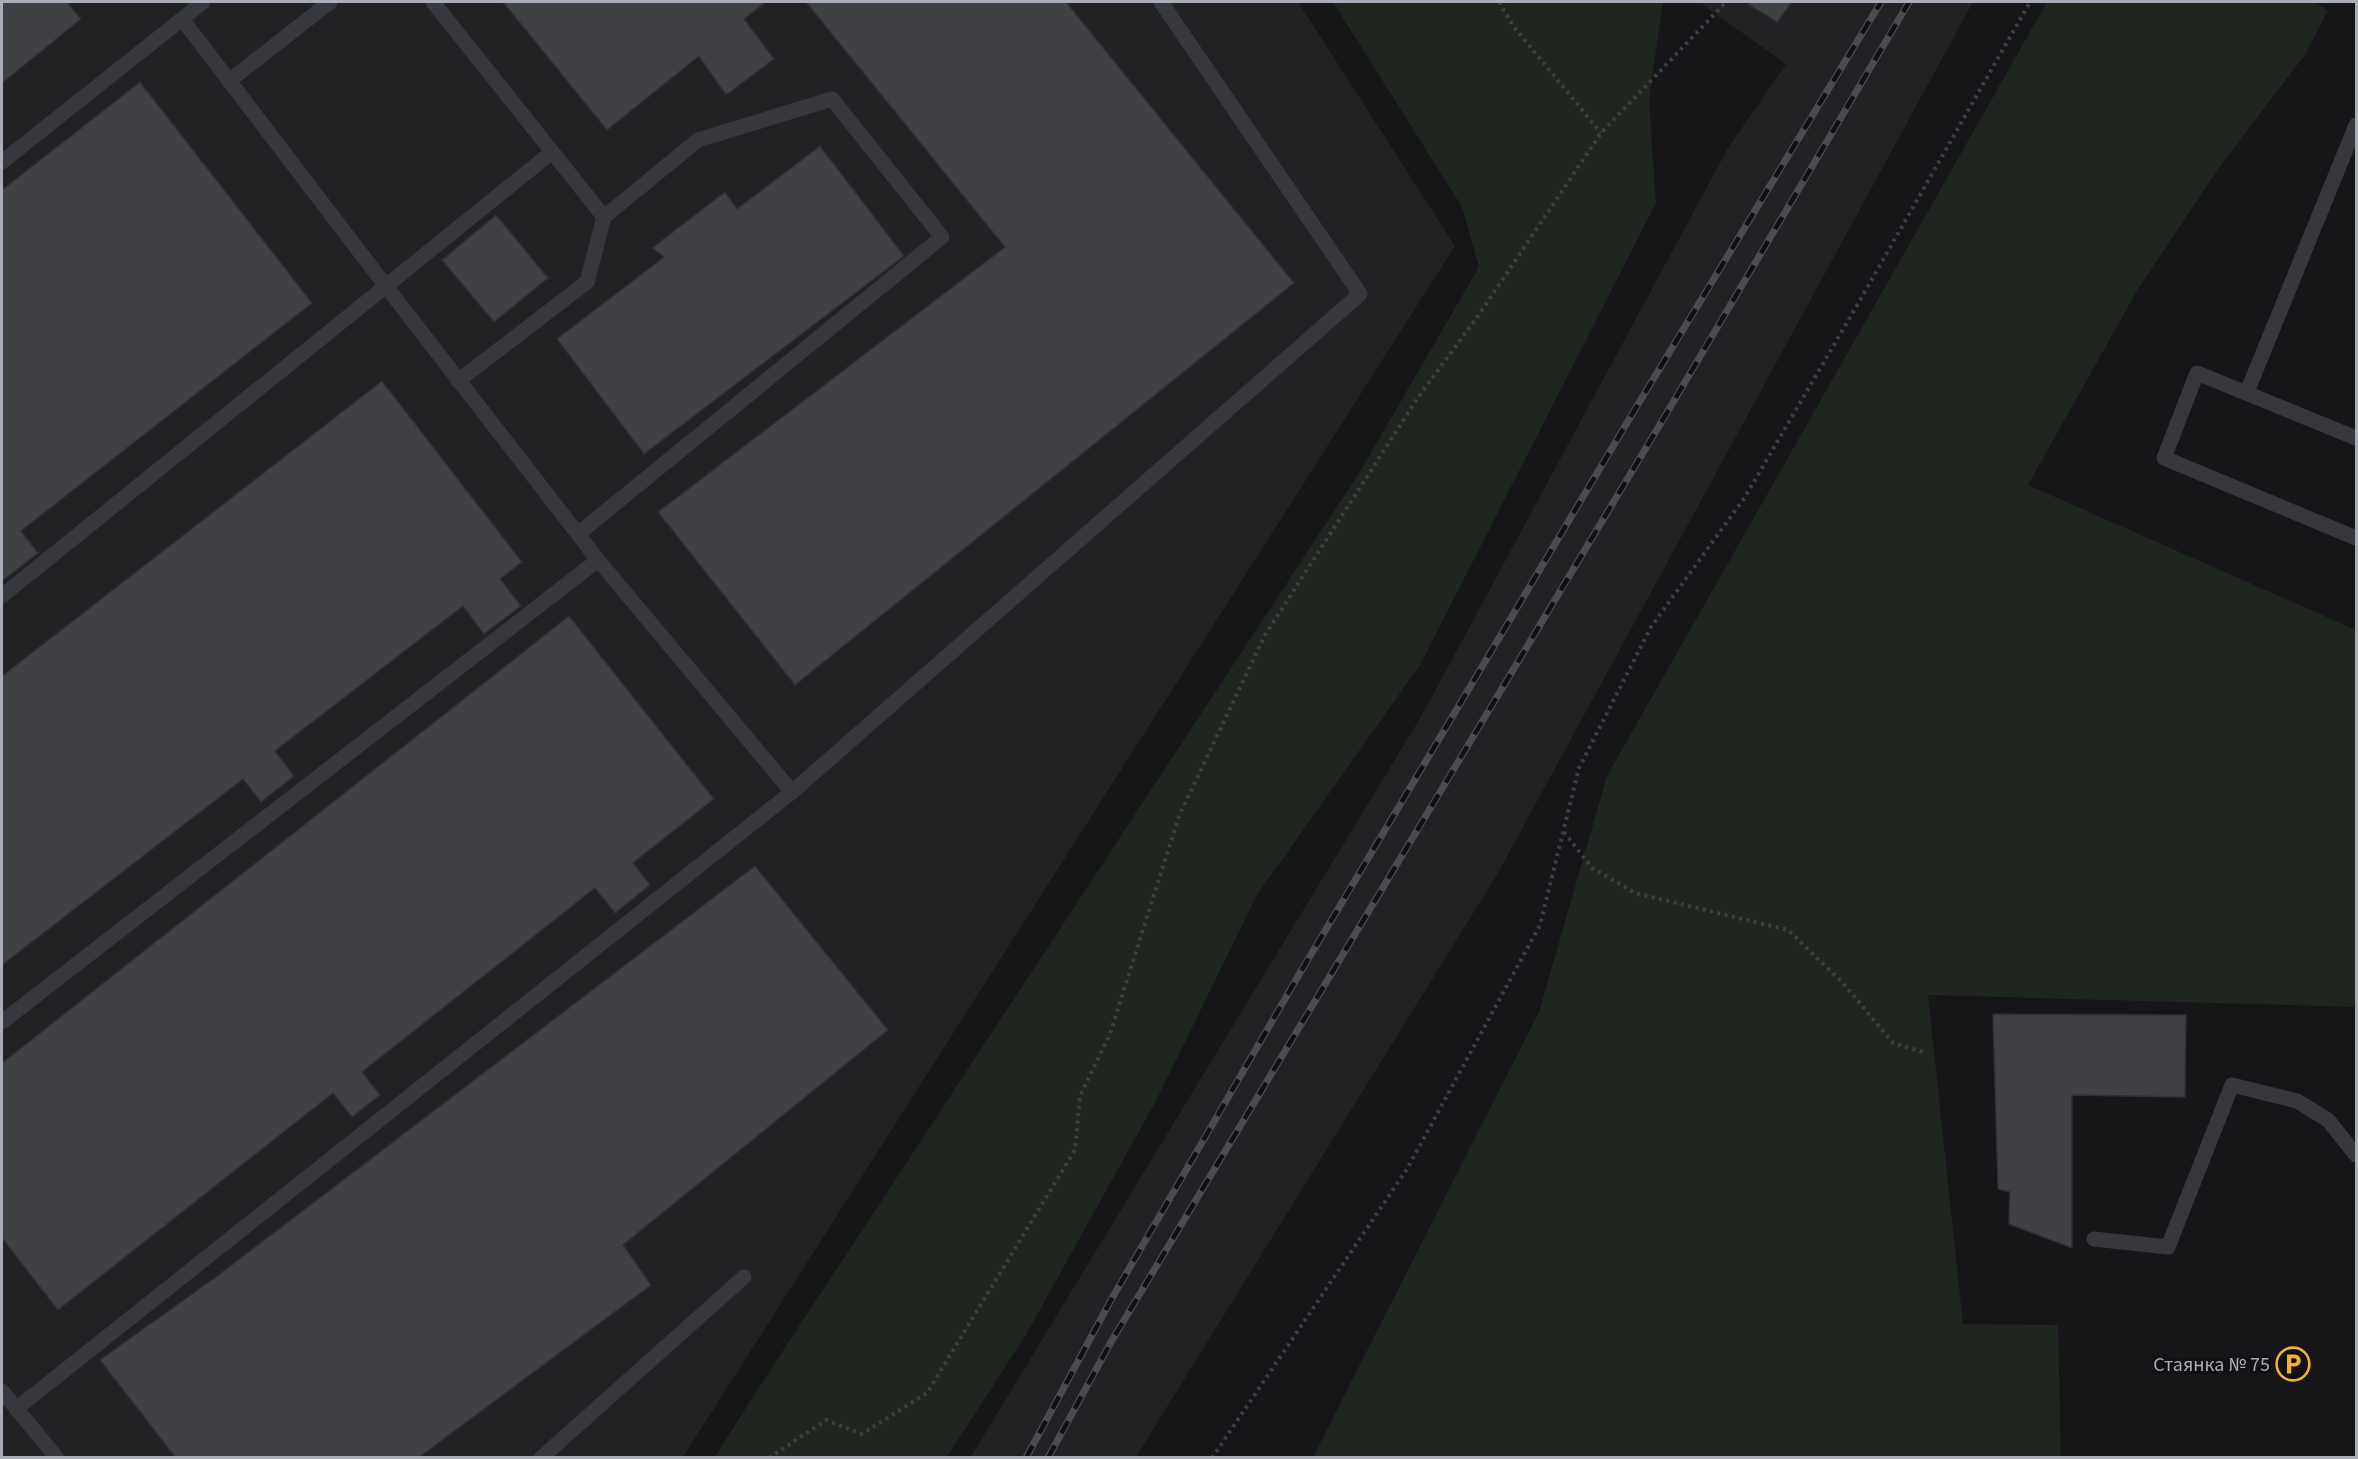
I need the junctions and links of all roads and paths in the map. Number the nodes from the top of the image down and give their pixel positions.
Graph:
1 (203, 2) edge
2 (330, 2) edge
3 (433, 2) edge
4 (1161, 2) edge
5 (1499, 2) edge
6 (1726, 2) edge
7 (2030, 2) edge
8 (182, 19) junction
9 (229, 81) junction
10 (2356, 124) edge
11 (1601, 133) junction
12 (552, 152) junction
13 (2, 162) edge
14 (604, 217) junction
15 (385, 285) junction
16 (458, 381) junction
17 (2247, 392) junction
18 (2356, 438) edge
19 (578, 534) junction
20 (2356, 538) edge
21 (598, 560) junction
22 (2, 596) edge
23 (792, 792) junction
24 (1564, 832) junction
25 (2, 1022) edge
26 (1926, 1053) dead end
27 (2356, 1155) edge
28 (2094, 1239) dead end
29 (744, 1277) dead end
30 (2, 1391) edge
31 (16, 1409) junction
32 (57, 1458) edge
33 (541, 1458) edge
34 (769, 1458) edge
35 (1212, 1458) edge

1 - 8 lane
2 - 9 lane
3 - 12 lane
4 - 23 lane
5 - 11 path
6 - 11 path
7 - 24 path
8 - 9 lane
8 - 13 lane
9 - 15 lane
10 - 17 lane
11 - 34 path
12 - 14 lane
12 - 15 lane
14 - 16 lane
14 - 19 lane
15 - 16 lane
15 - 22 lane
16 - 19 lane
17 - 18 lane
17 - 20 lane
19 - 21 lane
21 - 23 lane
21 - 25 lane
23 - 31 lane
24 - 26 path
24 - 35 path
27 - 28 lane
29 - 33 lane
30 - 31 lane
31 - 32 lane

